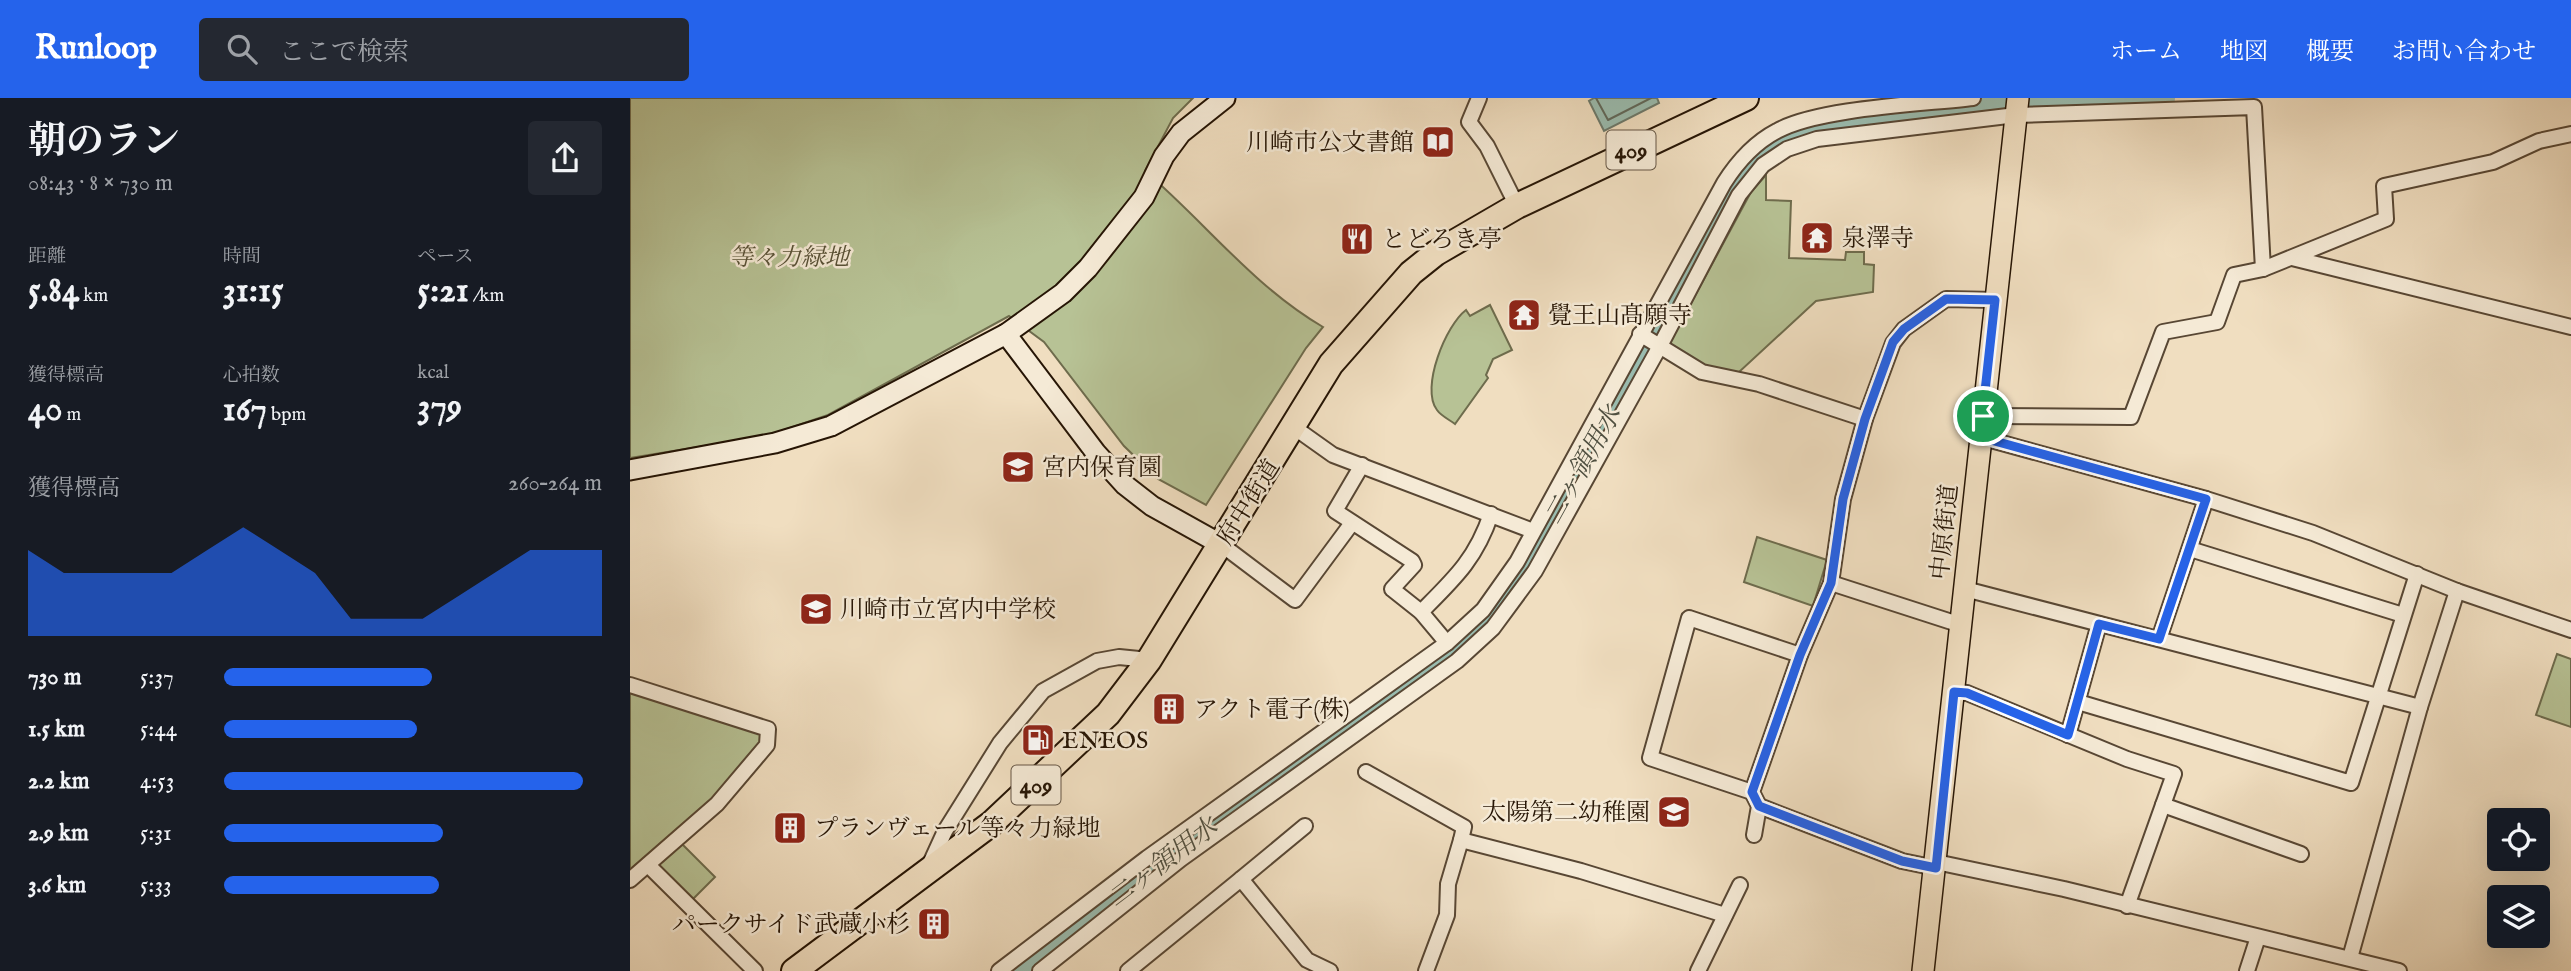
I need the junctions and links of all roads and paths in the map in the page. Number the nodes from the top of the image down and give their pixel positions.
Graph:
1 (1225, 98) edge
2 (1479, 98) edge
3 (1746, 98) edge
4 (1973, 98) edge
5 (2017, 107) edge
6 (2571, 134) edge
7 (1517, 206) junction
8 (2292, 258) junction
9 (2263, 269) junction
10 (1995, 300) junction
11 (2571, 327) edge
12 (1006, 334) junction
13 (1640, 334) junction
14 (1660, 346) junction
15 (1865, 419) junction
16 (1981, 426) junction
17 (1295, 428) junction
18 (1362, 465) junction
19 (630, 470) edge
20 (2206, 499) junction
21 (1491, 514) junction
22 (1352, 523) junction
23 (1533, 531) junction
24 (1222, 545) junction
25 (2189, 549) junction
26 (2417, 574) junction
27 (1831, 583) junction
28 (1965, 589) junction
29 (2457, 591) junction
30 (1421, 612) junction
31 (2403, 615) junction
32 (2099, 624) junction
33 (1961, 625) junction
34 (2571, 630) edge
35 (2159, 639) junction
36 (1447, 643) junction
37 (1800, 655) junction
38 (1149, 660) junction
39 (630, 685) edge
40 (1954, 692) junction
41 (2378, 696) junction
42 (2078, 702) junction
43 (2420, 707) junction
44 (2068, 735) junction
45 (1366, 772) dead end
46 (1756, 799) junction
47 (2163, 805) junction
48 (1305, 826) dead end
49 (1754, 835) dead end
50 (1461, 840) junction
51 (2301, 855) dead end
52 (648, 864) junction
53 (1936, 865) junction
54 (925, 875) junction
55 (1241, 879) junction
56 (630, 880) edge
57 (1740, 885) dead end
58 (2127, 906) junction
59 (1725, 915) junction
60 (2258, 937) junction
61 (2350, 958) junction
62 (755, 971) edge
63 (794, 971) edge
64 (999, 971) edge
65 (1040, 971) edge
66 (1128, 971) edge
67 (1330, 971) edge
68 (1426, 971) edge
69 (1698, 971) edge
70 (1923, 971) edge
71 (2247, 971) edge
72 (2399, 971) edge

1 - 12 street
2 - 7 street
3 - 7 highway, 府中街道 / 409
4 - 13 street
5 - 9 street
5 - 10 main road, 中原街道
5 - 14 street
6 - 8 street
7 - 17 highway, 府中街道 / 409
8 - 9 street
8 - 11 street
9 - 16 street
10 - 15 street
10 - 16 main road, 中原街道
12 - 19 street
12 - 24 street
13 - 14 street
13 - 23 street
14 - 15 street
14 - 65 street
15 - 27 street
16 - 20 street
16 - 28 main road, 中原街道
17 - 18 street
17 - 24 highway, 府中街道 / 409
18 - 21 street
18 - 22 street
20 - 25 street
20 - 26 street
21 - 23 street
21 - 30 street
22 - 24 street
22 - 30 street
23 - 36 street
24 - 38 highway, 府中街道 / 409
25 - 31 street
25 - 35 street
26 - 29 street
26 - 31 street
27 - 33 street
27 - 37 street
28 - 32 street
28 - 33 main road, 中原街道
29 - 34 street
29 - 43 street
30 - 36 street
31 - 41 street
32 - 35 street
32 - 42 street
33 - 40 main road, 中原街道
35 - 41 street
36 - 64 street
37 - 46 street
37 - 46 street
38 - 54 highway, 府中街道 / 409
38 - 54 street
39 - 52 street
40 - 44 street
40 - 53 main road, 中原街道
41 - 42 street
41 - 43 street
42 - 44 street
43 - 61 street
44 - 47 street
45 - 50 street
46 - 49 street
46 - 53 street
47 - 51 street
47 - 58 street
48 - 55 street
50 - 59 street
50 - 68 street
52 - 56 street
52 - 62 street
53 - 58 street
53 - 70 main road, 中原街道
54 - 63 highway, 府中街道 / 409
55 - 66 street
55 - 67 street
57 - 59 street
58 - 60 street
59 - 69 street
60 - 61 street
60 - 71 street
61 - 72 street

